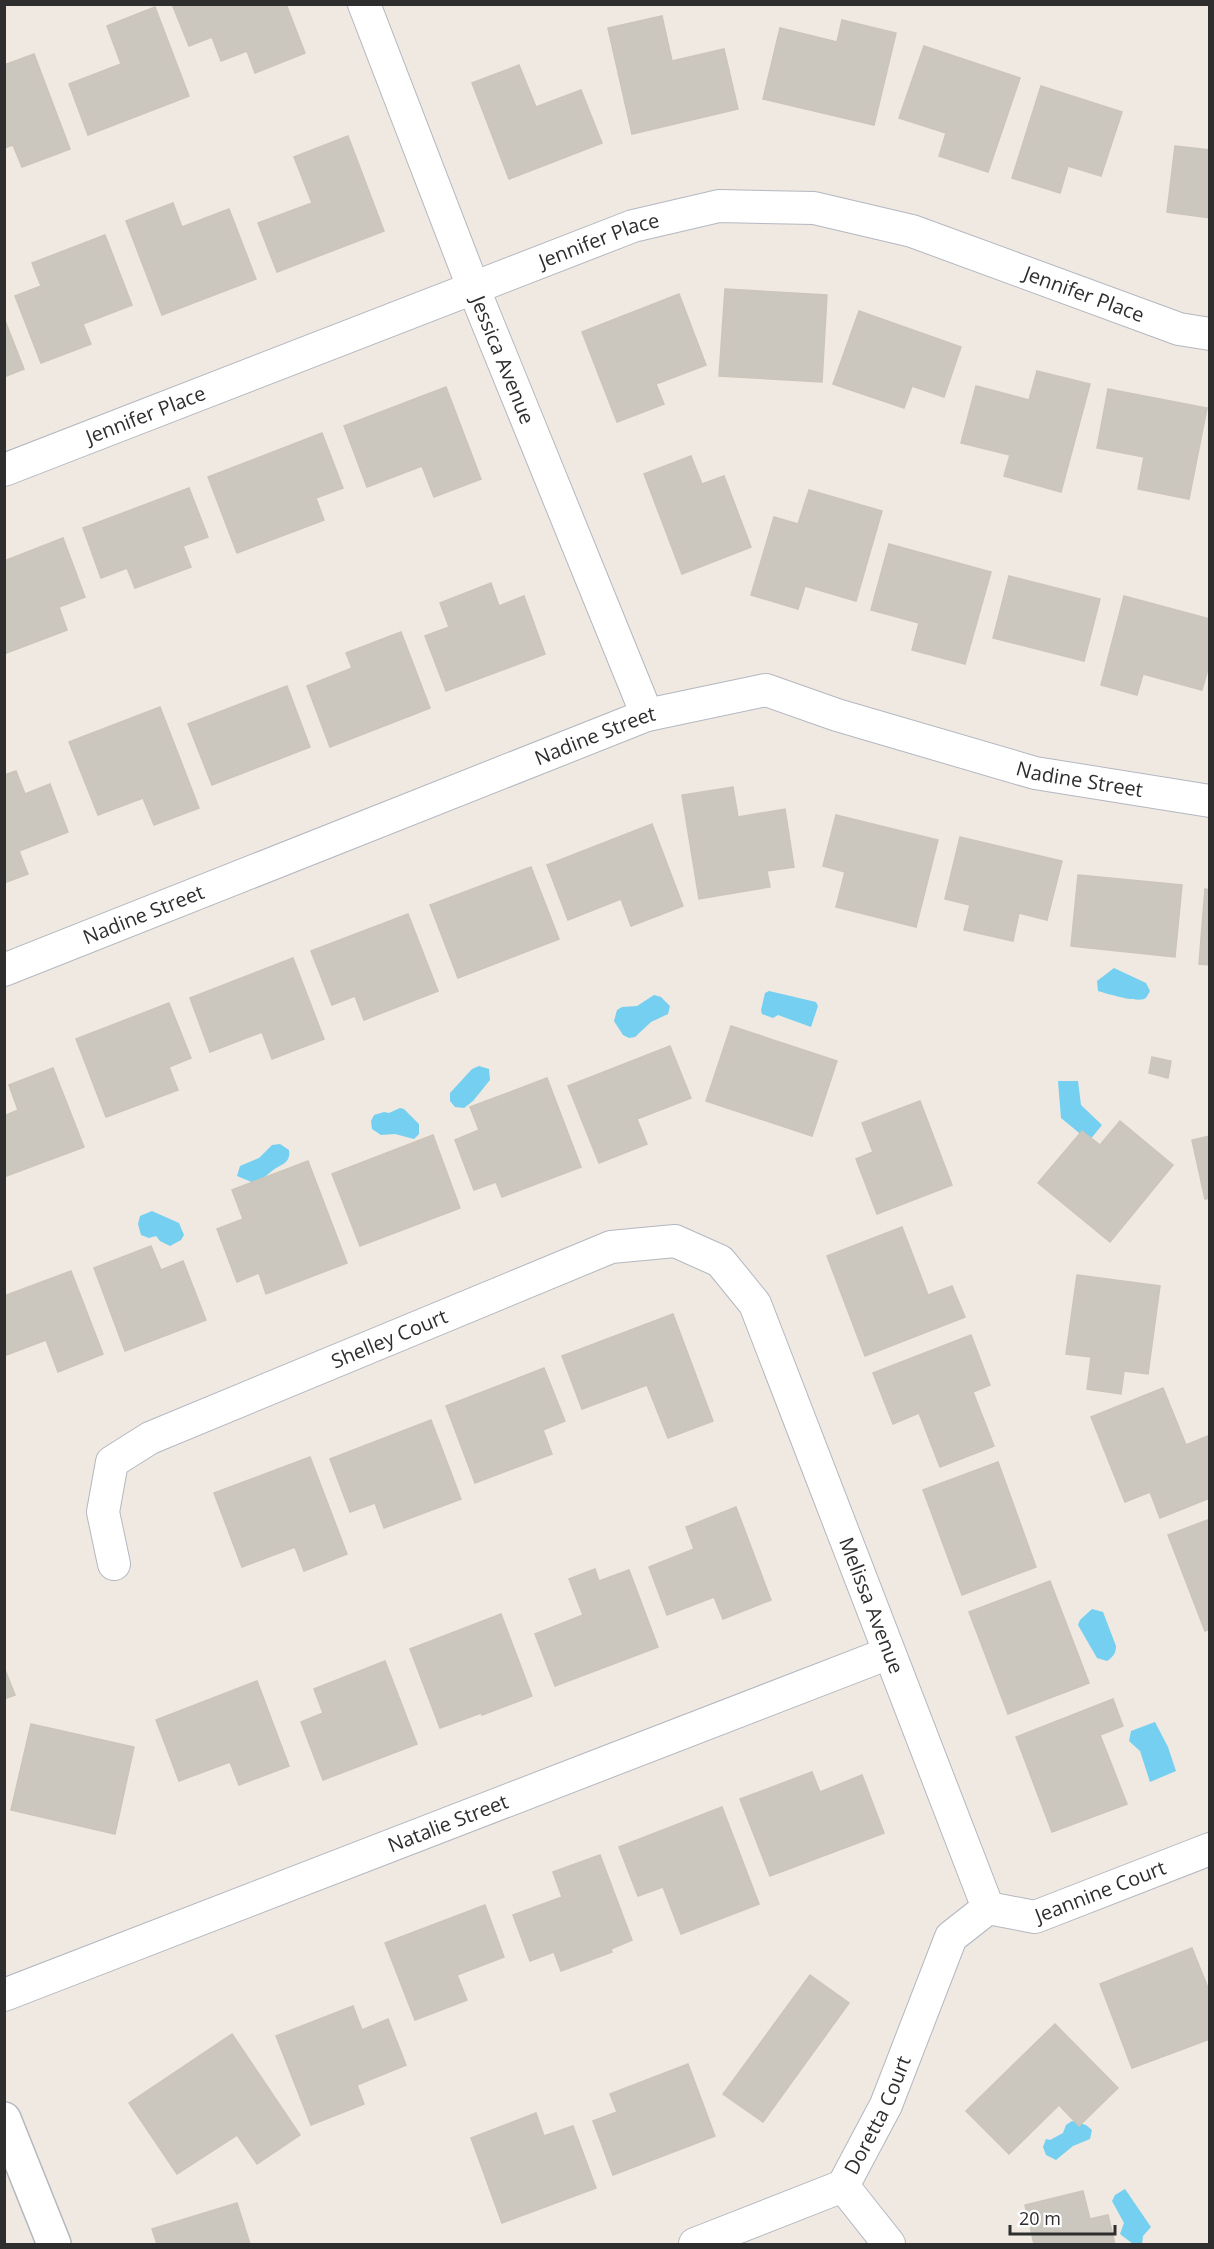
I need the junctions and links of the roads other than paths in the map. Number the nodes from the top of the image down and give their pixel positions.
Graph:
1 (364, 4) edge
2 (473, 287) junction
3 (1209, 334) edge
4 (4, 470) edge
5 (647, 715) junction
6 (1209, 801) edge
7 (4, 970) edge
8 (755, 1304) joint
9 (114, 1564) dead end
10 (890, 1653) junction
11 (1209, 1849) edge
12 (988, 1908) junction
13 (4, 1995) edge
14 (4, 2119) edge
15 (843, 2186) junction
16 (54, 2244) edge
17 (695, 2244) edge
18 (889, 2244) edge

1 - 2 street, Jessica Avenue
2 - 3 street, Jennifer Place
2 - 4 street, Jennifer Place
2 - 5 street, Jessica Avenue
5 - 6 street, Nadine Street
5 - 7 street, Nadine Street
8 - 9 street, Shelley Court
8 - 10 street, Melissa Avenue
10 - 12 street, Melissa Avenue
10 - 13 street, Natalie Street
11 - 12 street, Jeannine Court
12 - 15 street, Doretta Court
14 - 16 street
15 - 17 street, Doretta Court
15 - 18 street

